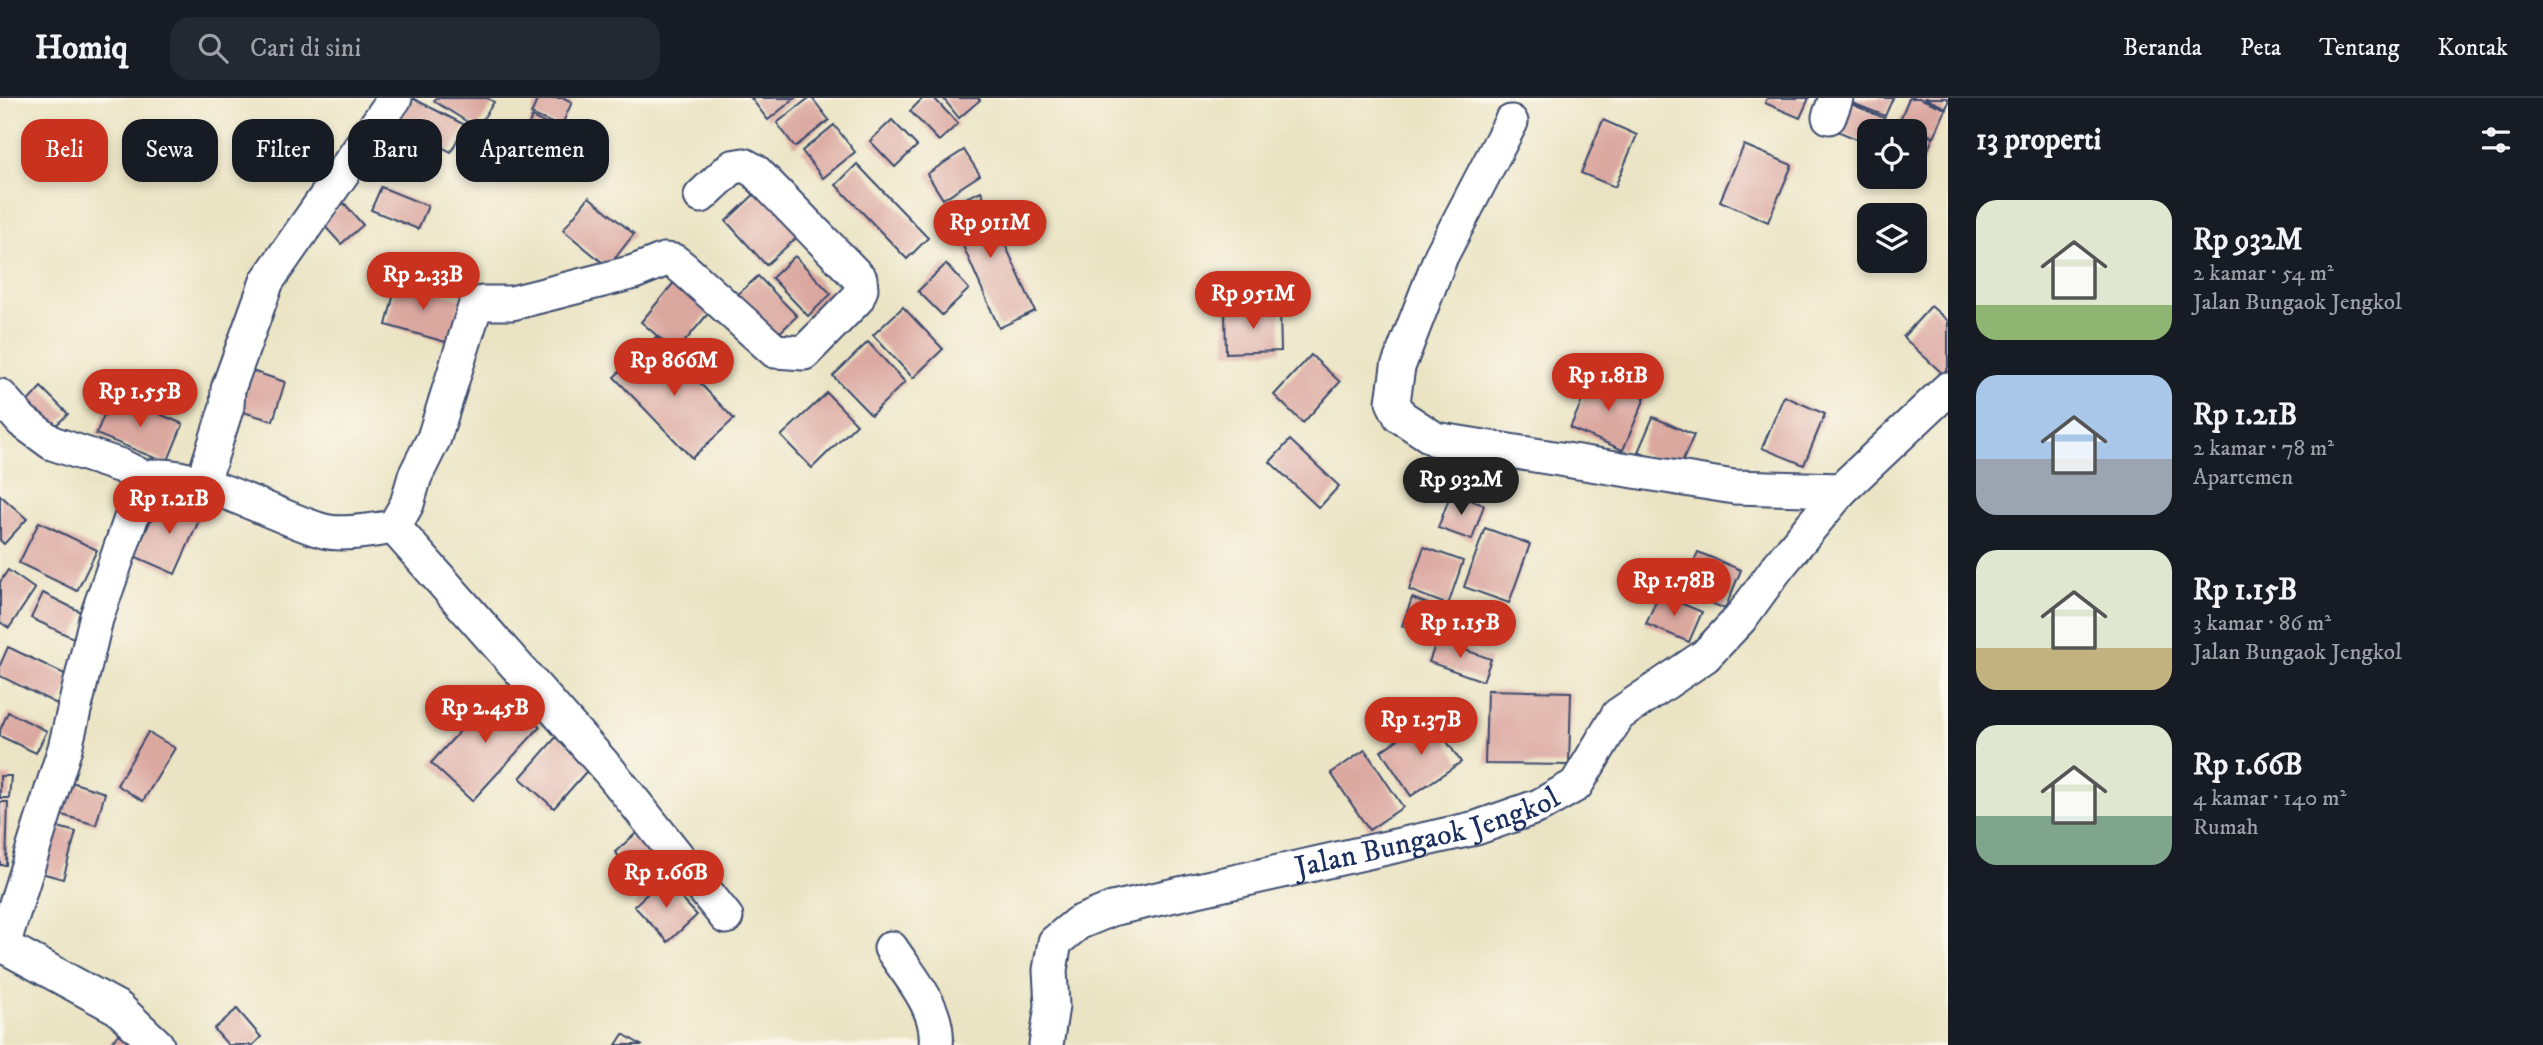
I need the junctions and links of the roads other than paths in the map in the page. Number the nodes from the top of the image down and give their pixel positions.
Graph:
1 (395, 98) edge
2 (1511, 122) dead end
3 (701, 196) dead end
4 (1948, 389) edge
5 (0, 396) edge
6 (145, 478) junction
7 (202, 485) junction
8 (1841, 490) junction
9 (394, 527) junction
10 (726, 917) dead end
11 (1, 945) edge
12 (891, 948) dead end
13 (157, 1045) edge
14 (936, 1045) edge
15 (1046, 1045) edge

1 - 7 street
2 - 8 street
3 - 9 street
4 - 8 street, Jalan Bungaok Jengkol
5 - 6 street
6 - 7 street
6 - 11 street
7 - 9 street
8 - 15 street, Jalan Bungaok Jengkol
9 - 10 street
11 - 13 street
12 - 14 street

